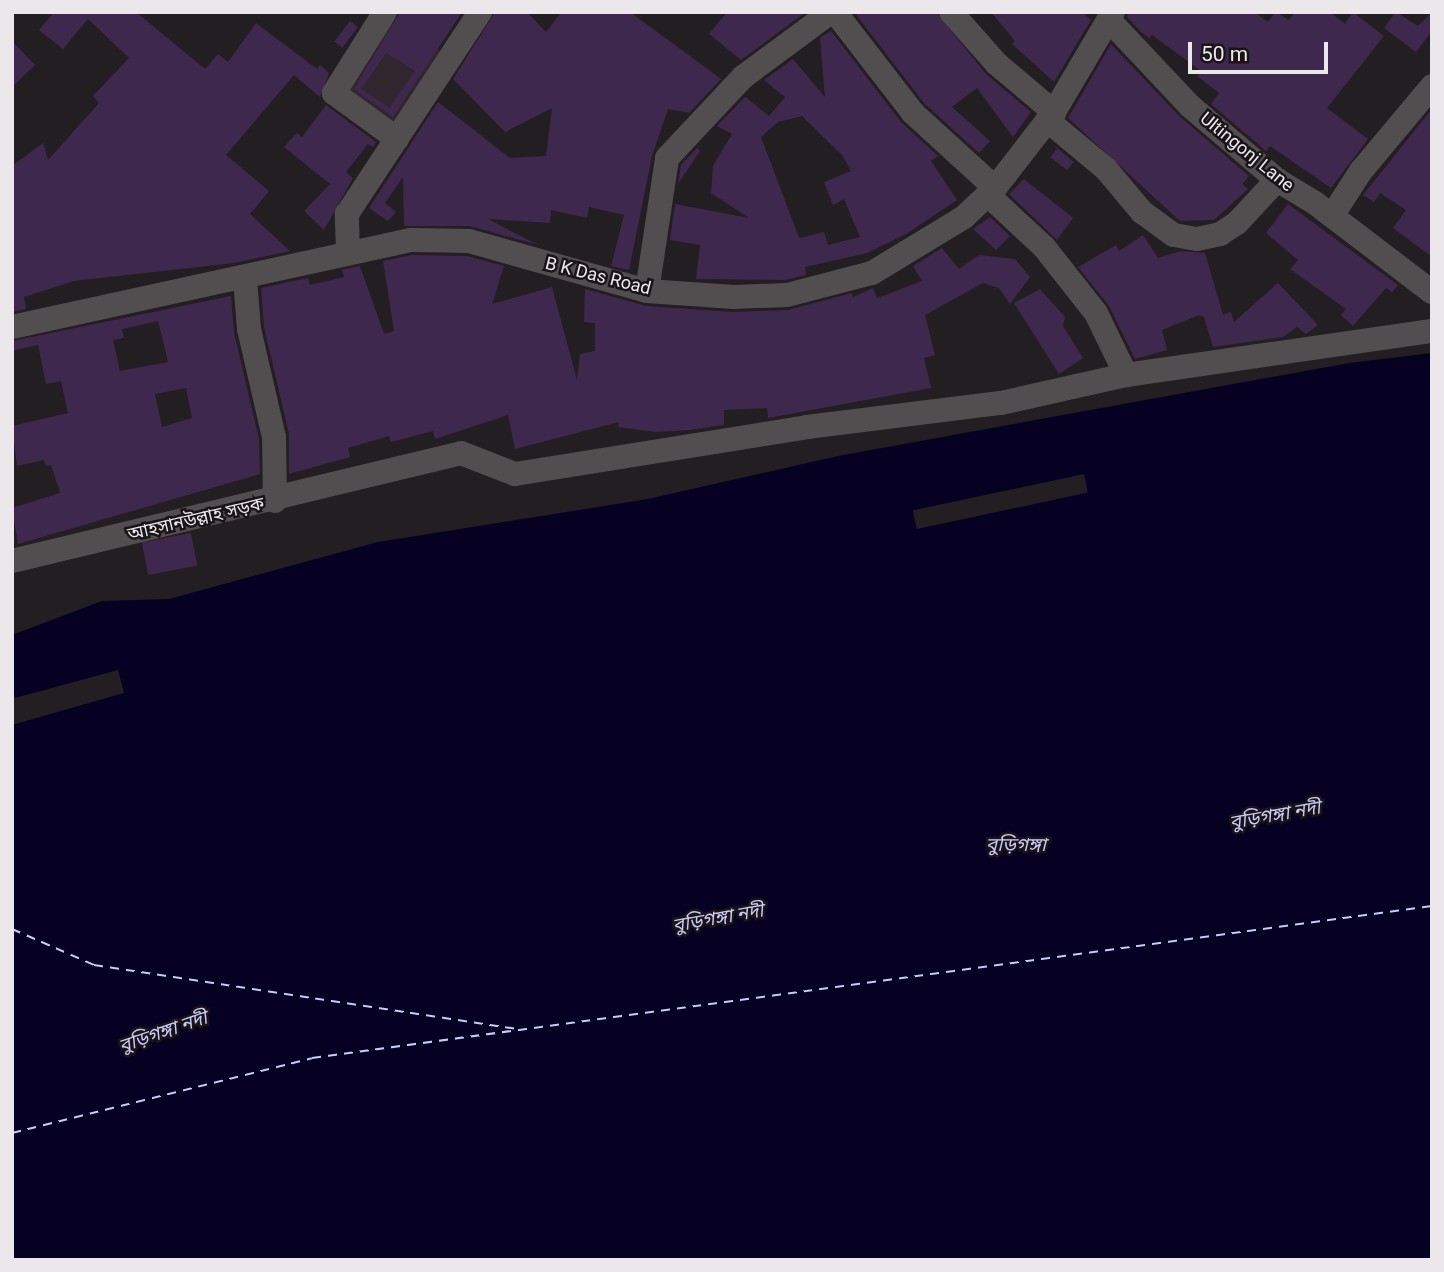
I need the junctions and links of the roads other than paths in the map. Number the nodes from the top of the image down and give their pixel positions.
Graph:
1 (385, 12) edge
2 (480, 12) edge
3 (833, 12) edge
4 (951, 12) edge
5 (1111, 17) edge
6 (1432, 86) edge
7 (1051, 116) junction
8 (397, 139) junction
9 (1277, 180) junction
10 (992, 192) junction
11 (1332, 216) junction
12 (348, 251) junction
13 (244, 279) junction
14 (647, 291) junction
15 (1432, 292) edge
16 (12, 327) edge
17 (1432, 331) edge
18 (1126, 375) junction
19 (275, 501) junction
20 (12, 561) edge

1 - 8 street
2 - 8 street
3 - 10 street
3 - 14 street
4 - 7 street
5 - 7 street, B K Das Road
5 - 9 street, Ultingonj Lane
6 - 11 street
7 - 9 street
7 - 10 street, B K Das Road
8 - 12 street
9 - 11 street, Ultingonj Lane
10 - 14 street, B K Das Road
10 - 18 street
11 - 15 street, Ultingonj Lane
12 - 13 street, B K Das Road
12 - 14 street, B K Das Road
13 - 16 street, B K Das Road
13 - 19 street
17 - 18 street, আহসানউল্লাহ সড়ক
18 - 19 street, আহসানউল্লাহ সড়ক
19 - 20 street, আহসানউল্লাহ সড়ক

